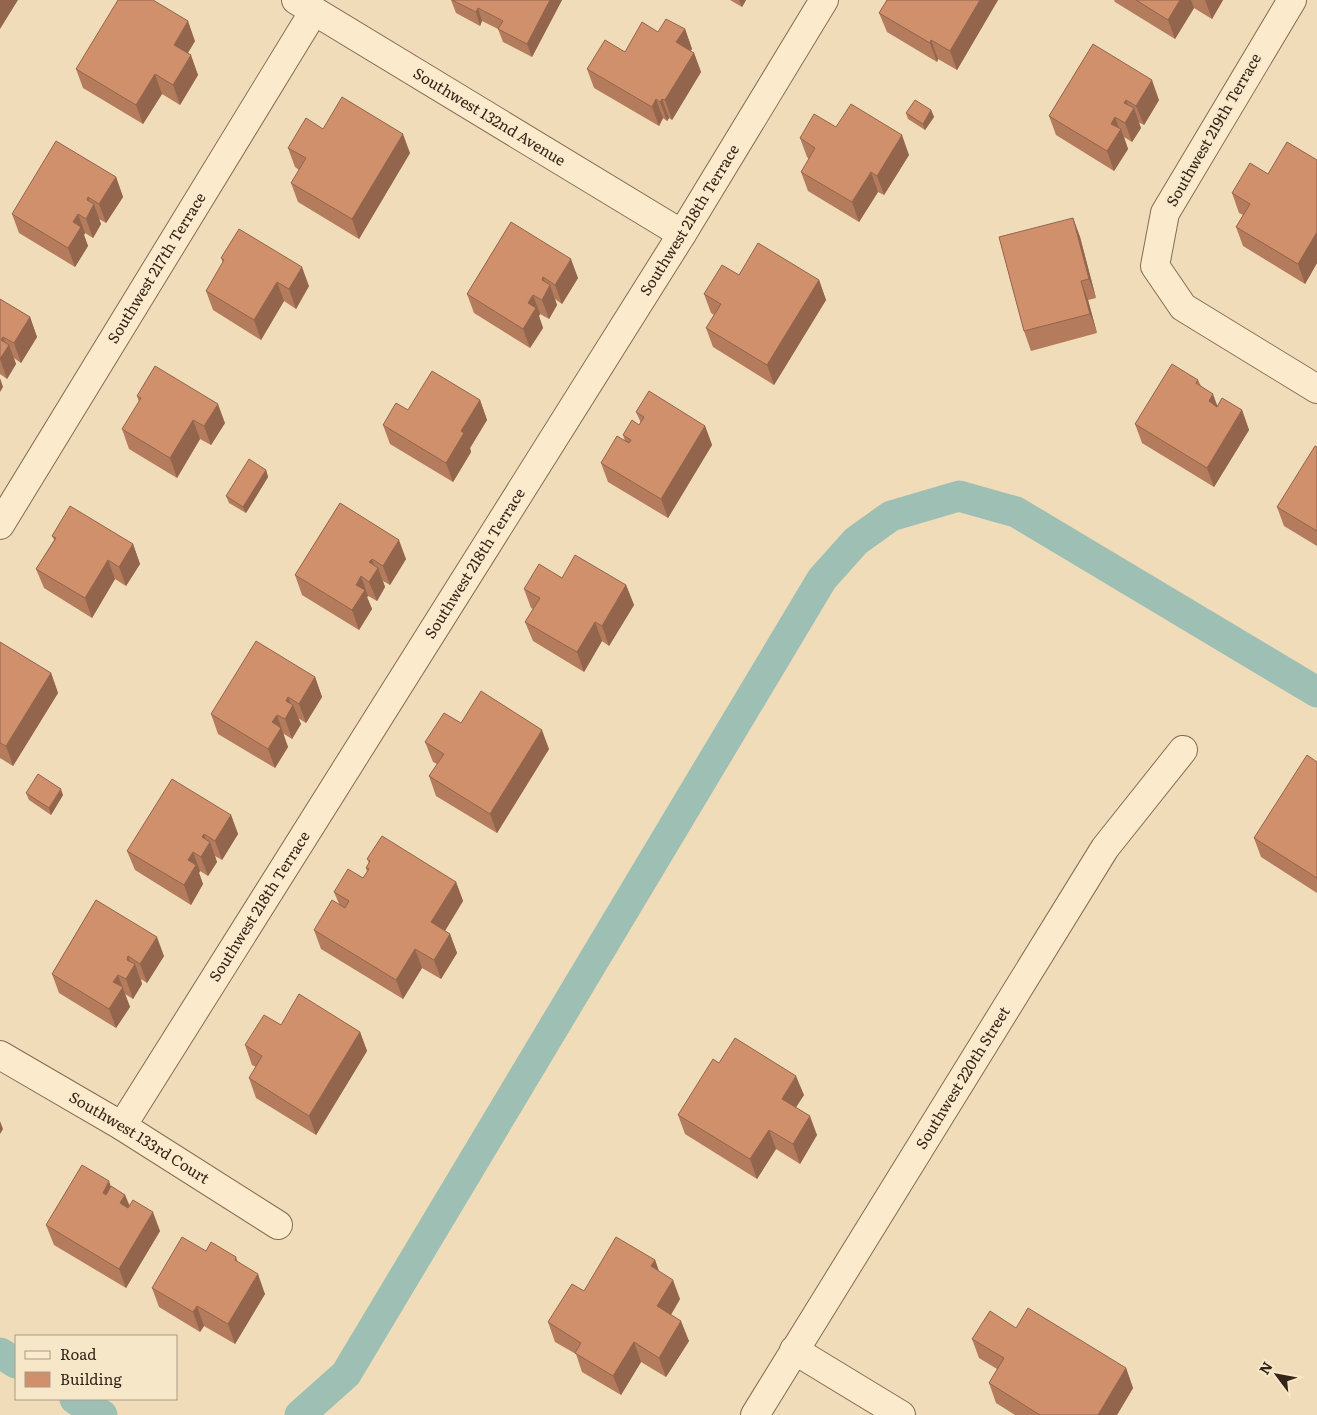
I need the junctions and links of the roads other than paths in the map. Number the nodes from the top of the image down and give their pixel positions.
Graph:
1 (824, 0) edge
2 (1292, 0) edge
3 (305, 5) edge
4 (682, 234) junction
5 (1317, 389) edge
6 (0, 525) edge
7 (1183, 750) dead end
8 (0, 1055) edge
9 (122, 1126) junction
10 (278, 1225) dead end
11 (794, 1350) junction
12 (755, 1415) edge
13 (901, 1415) edge

1 - 4 street, Southwest 218th Terrace
2 - 5 street, Southwest 219th Terrace
3 - 4 street, Southwest 132nd Avenue
3 - 6 street, Southwest 217th Terrace
4 - 9 street, Southwest 218th Terrace
7 - 11 street, Southwest 220th Street
8 - 9 street, Southwest 133rd Court
9 - 10 street, Southwest 133rd Court
11 - 12 street, Southwest 220th Street
11 - 13 street

